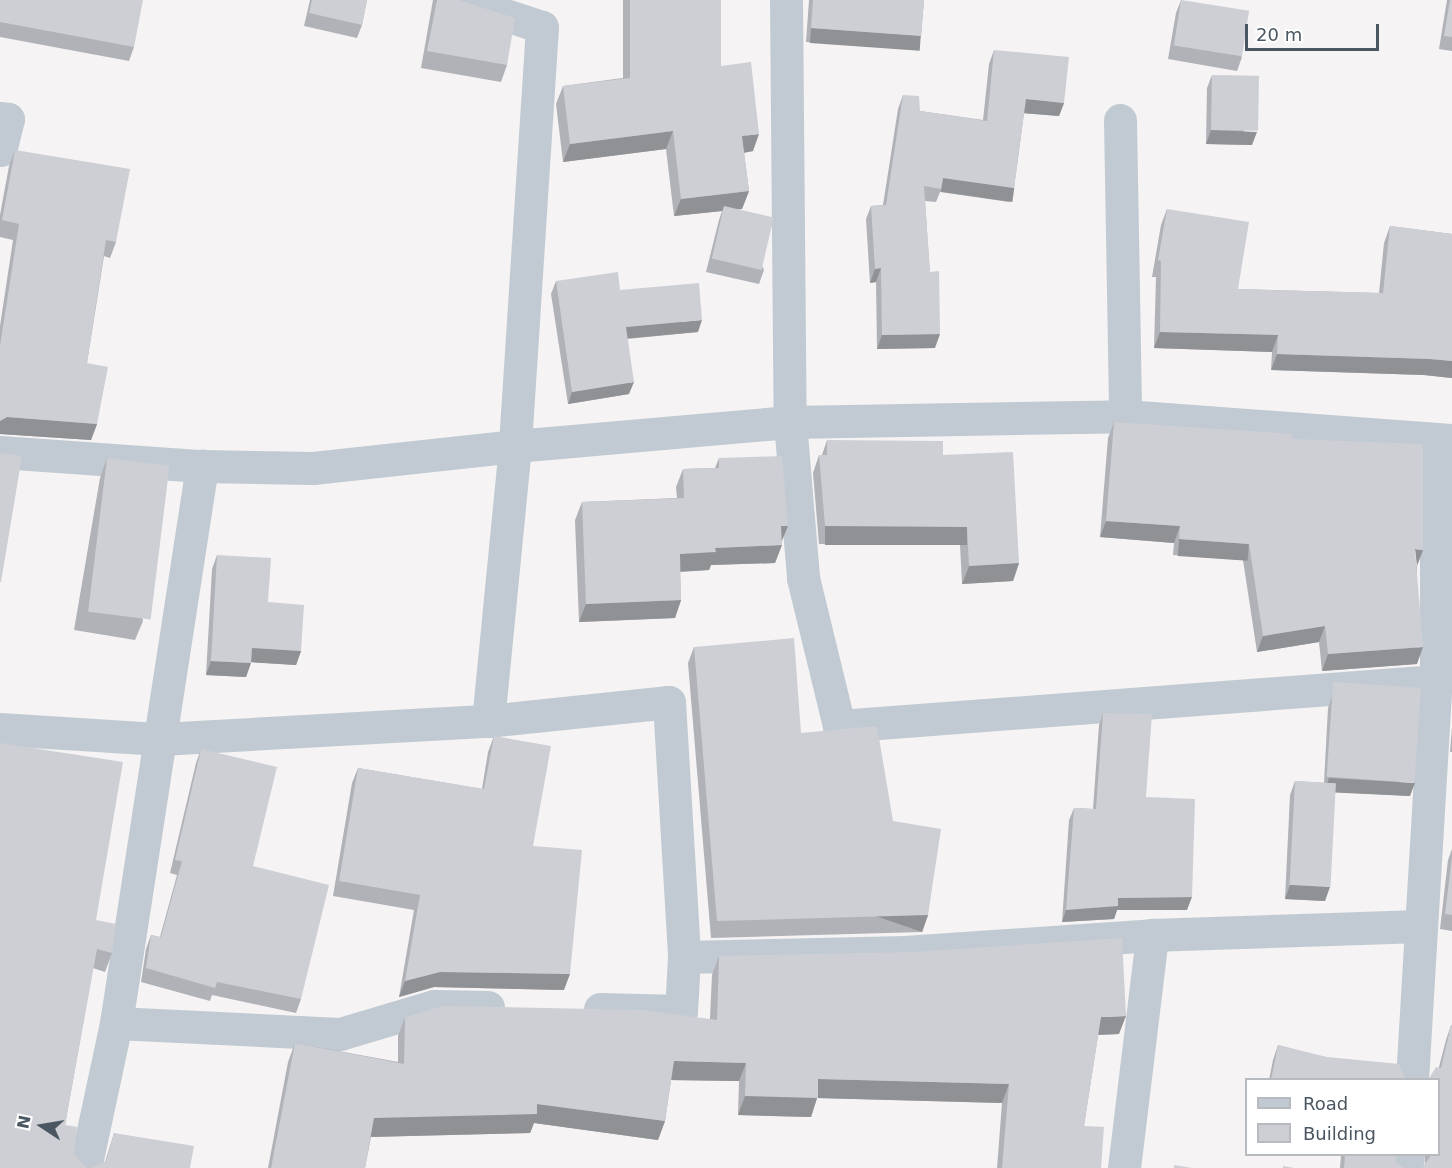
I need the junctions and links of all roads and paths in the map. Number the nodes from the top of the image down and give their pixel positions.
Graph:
1 (459, 0) edge
2 (786, 0) edge
3 (0, 118) edge
4 (1120, 120) dead end
5 (0, 150) edge
6 (1125, 416) junction
7 (790, 422) junction
8 (1444, 439) edge
9 (515, 446) junction
10 (0, 452) edge
11 (202, 466) junction
12 (1436, 681) junction
13 (488, 721) junction
14 (0, 729) edge
15 (161, 739) junction
16 (1421, 926) junction
17 (1152, 935) junction
18 (684, 957) junction
19 (516, 1008) edge
20 (563, 1009) edge
21 (117, 1023) junction
22 (1412, 1078) edge
23 (84, 1168) edge
24 (1124, 1168) edge

1 - 9 street
2 - 7 street
3 - 5 street
4 - 6 street
6 - 7 street
6 - 8 street
7 - 9 street
7 - 12 street
8 - 12 street
9 - 11 street
9 - 13 street
10 - 11 street
11 - 15 street
12 - 16 street
13 - 15 street
13 - 18 street
14 - 15 street
15 - 21 street
16 - 17 street
16 - 22 street
17 - 18 street
17 - 24 street
18 - 20 street
19 - 21 street
21 - 23 street

